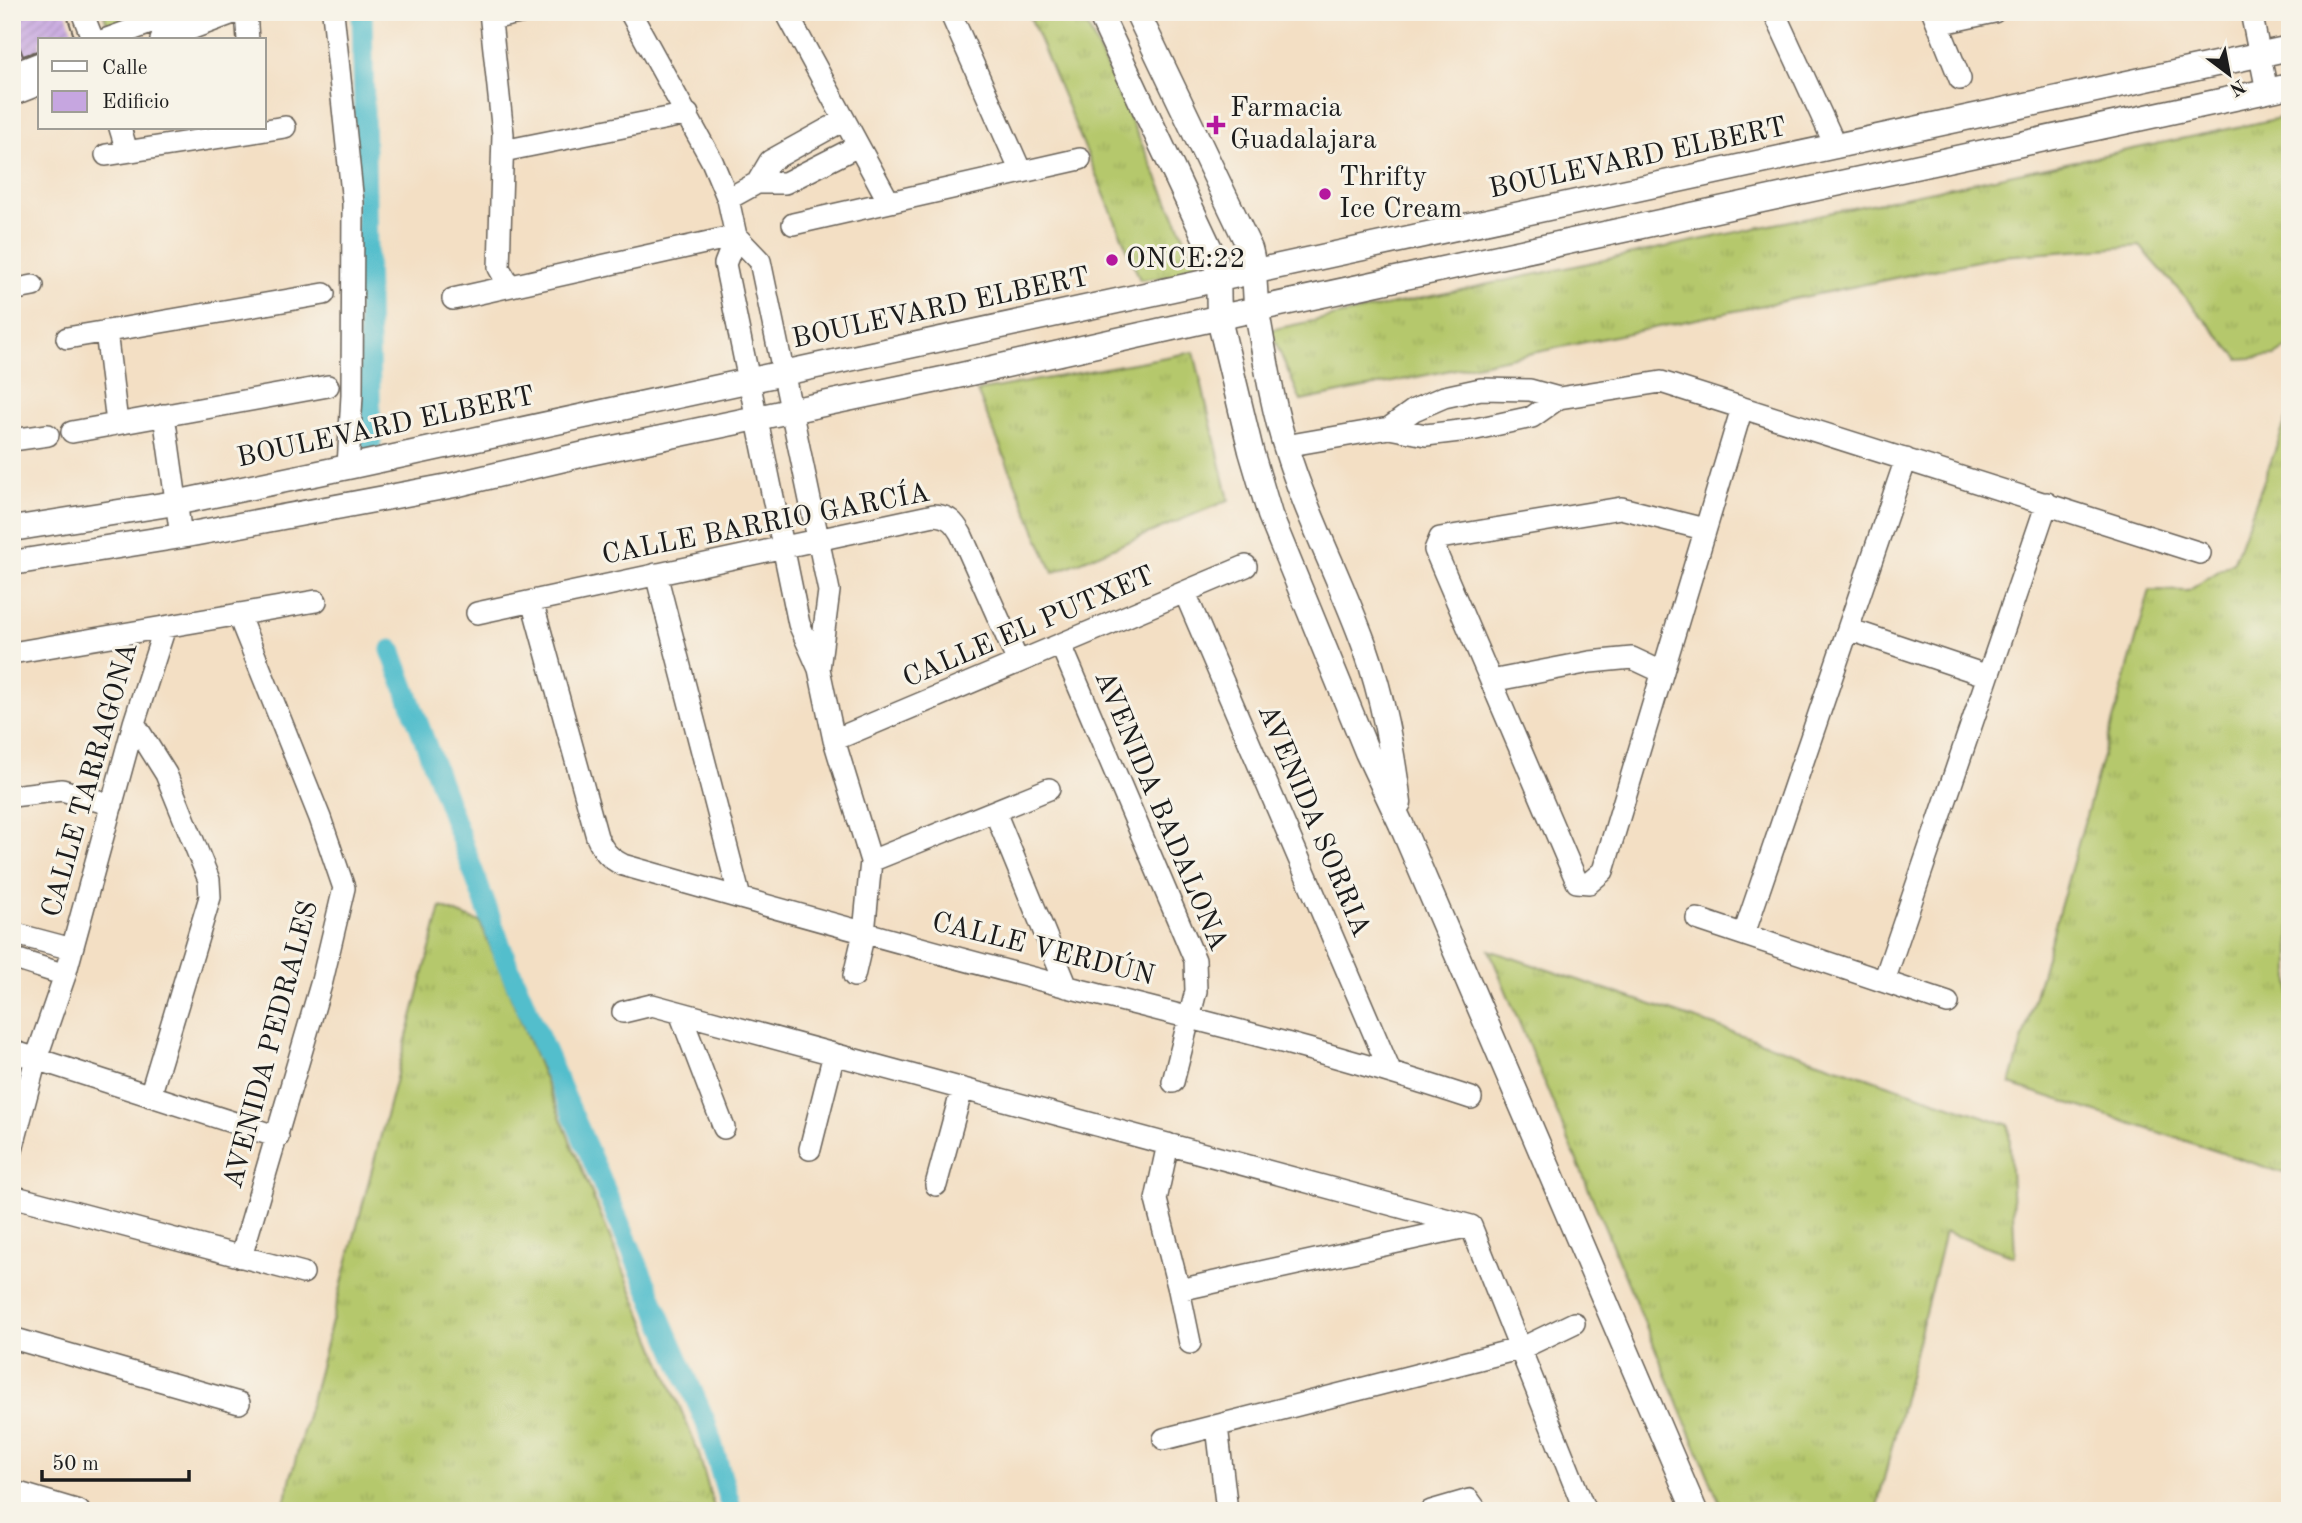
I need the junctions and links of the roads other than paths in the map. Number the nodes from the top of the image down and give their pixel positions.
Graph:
1 (82, 12) edge
2 (181, 12) edge
3 (236, 12) edge
4 (246, 12) edge
5 (333, 12) edge
6 (524, 12) edge
7 (630, 12) edge
8 (786, 12) edge
9 (950, 12) edge
10 (1099, 12) edge
11 (1138, 12) edge
12 (1774, 12) edge
13 (1994, 12) edge
14 (2251, 12) edge
15 (491, 16) edge
16 (1935, 18) edge
17 (92, 38) edge
18 (110, 38) edge
19 (166, 38) edge
20 (248, 38) edge
21 (2290, 48) edge
22 (2260, 55) junction
23 (38, 65) edge
24 (12, 74) edge
25 (1960, 79) dead end
26 (38, 85) edge
27 (2278, 88) edge
28 (12, 94) edge
29 (688, 114) junction
30 (844, 120) junction
31 (285, 127) dead end
32 (266, 129) edge
33 (121, 130) edge
34 (253, 130) edge
35 (858, 146) junction
36 (1836, 147) junction
37 (127, 151) junction
38 (503, 151) junction
39 (106, 155) dead end
40 (1080, 159) dead end
41 (1021, 172) junction
42 (757, 183) junction
43 (1841, 183) junction
44 (728, 199) junction
45 (889, 202) junction
46 (793, 224) dead end
47 (736, 236) junction
48 (1255, 273) junction
49 (1219, 280) junction
50 (509, 285) junction
51 (324, 294) dead end
52 (453, 299) dead end
53 (1257, 309) junction
54 (1219, 319) junction
55 (106, 331) junction
56 (67, 338) dead end
57 (783, 373) junction
58 (749, 380) junction
59 (328, 386) dead end
60 (1559, 398) junction
61 (1742, 408) junction
62 (791, 409) junction
63 (164, 415) junction
64 (756, 416) junction
65 (117, 424) junction
66 (1389, 428) junction
67 (72, 432) dead end
68 (48, 435) dead end
69 (12, 440) edge
70 (1285, 446) junction
71 (1906, 459) junction
72 (348, 467) junction
73 (176, 503) junction
74 (2047, 503) junction
75 (12, 529) edge
76 (1704, 529) junction
77 (181, 536) junction
78 (818, 540) junction
79 (783, 547) junction
80 (2200, 553) dead end
81 (12, 563) edge
82 (1246, 566) dead end
83 (656, 574) junction
84 (1185, 593) junction
85 (316, 601) dead end
86 (532, 601) junction
87 (477, 612) dead end
88 (238, 614) junction
89 (165, 627) junction
90 (1848, 629) junction
91 (1060, 645) junction
92 (12, 653) edge
93 (1018, 662) junction
94 (819, 669) junction
95 (1662, 672) junction
96 (1988, 676) junction
97 (1490, 681) junction
98 (134, 723) junction
99 (834, 740) junction
100 (1392, 744) junction
101 (1367, 752) junction
102 (1049, 789) dead end
103 (12, 796) edge
104 (112, 805) junction
105 (995, 812) junction
106 (1401, 824) junction
107 (872, 861) junction
108 (740, 898) junction
109 (1698, 919) dead end
110 (12, 933) edge
111 (864, 933) junction
112 (1744, 934) junction
113 (72, 949) junction
114 (12, 958) edge
115 (65, 975) junction
116 (854, 976) dead end
117 (1884, 981) junction
118 (1067, 987) junction
119 (1948, 1003) dead end
120 (623, 1012) dead end
121 (680, 1013) junction
122 (1189, 1016) junction
123 (12, 1051) edge
124 (834, 1054) junction
125 (36, 1059) junction
126 (1390, 1071) junction
127 (1173, 1082) dead end
128 (962, 1089) junction
129 (150, 1096) junction
130 (1471, 1098) dead end
131 (724, 1128) dead end
132 (278, 1137) junction
133 (1168, 1144) junction
134 (810, 1149) dead end
135 (12, 1150) edge
136 (936, 1185) dead end
137 (12, 1196) edge
138 (1471, 1226) junction
139 (241, 1258) junction
140 (303, 1273) dead end
141 (1179, 1290) junction
142 (1574, 1323) dead end
143 (12, 1338) edge
144 (1190, 1343) dead end
145 (1522, 1348) junction
146 (239, 1402) dead end
147 (1217, 1426) junction
148 (1164, 1439) dead end
149 (12, 1491) edge
150 (79, 1511) edge
151 (1227, 1511) edge
152 (1432, 1511) edge
153 (1477, 1511) edge
154 (1585, 1511) edge
155 (1694, 1511) edge

1 - 17 street
2 - 18 street
3 - 19 street
4 - 20 street
5 - 72 street
6 - 15 street
7 - 29 street
8 - 30 street
9 - 41 street
10 - 49 street
11 - 48 street
12 - 36 street
13 - 16 street
14 - 22 street
15 - 38 street
16 - 25 street
21 - 22 street, BOULEVARD ELBERT
22 - 27 street
22 - 36 street, BOULEVARD ELBERT
23 - 24 street
26 - 28 street
27 - 43 street
29 - 38 street
29 - 44 street
30 - 35 street
30 - 42 street
31 - 32 street
33 - 37 street
34 - 37 street
35 - 42 street
35 - 45 street
36 - 43 street
36 - 48 street, BOULEVARD ELBERT
37 - 39 street
38 - 50 street
40 - 41 street
41 - 45 street
42 - 44 street
43 - 53 street
44 - 47 street
45 - 46 street
47 - 50 street
47 - 57 street
47 - 58 street
48 - 49 street, BOULEVARD ELBERT
48 - 53 street
49 - 54 street
49 - 57 street, BOULEVARD ELBERT
50 - 52 street
51 - 55 street
53 - 54 street
53 - 70 street
54 - 62 street
54 - 101 street
55 - 56 street
55 - 65 street
57 - 58 street, BOULEVARD ELBERT
57 - 62 street
58 - 64 street
58 - 72 street, BOULEVARD ELBERT
59 - 63 street
60 - 61 street
60 - 66 street
60 - 66 street
61 - 71 street
61 - 76 street
62 - 64 street
62 - 78 street
63 - 65 street
63 - 73 street
64 - 77 street
64 - 79 street
65 - 67 street
66 - 70 street
68 - 69 street
70 - 100 street
71 - 74 street
71 - 90 street
72 - 73 street, BOULEVARD ELBERT
73 - 75 street, BOULEVARD ELBERT
73 - 77 street
74 - 80 street
74 - 96 street
76 - 95 street
76 - 97 street
77 - 81 street
78 - 79 street, CALLE BARRIO GARCÍA
78 - 93 street, CALLE BARRIO GARCÍA
78 - 94 street
79 - 83 street, CALLE BARRIO GARCÍA
79 - 94 street
82 - 84 street, CALLE EL PUTXET
83 - 86 street, CALLE BARRIO GARCÍA
83 - 108 street
84 - 91 street, CALLE EL PUTXET
84 - 126 street, AVENIDA SORRIA
85 - 88 street
86 - 87 street, CALLE BARRIO GARCÍA
86 - 108 street, CALLE VERDÚN
88 - 89 street
88 - 132 street, AVENIDA PEDRALES
89 - 92 street
89 - 98 street, CALLE TARRAGONA
90 - 96 street
90 - 112 street
91 - 93 street, CALLE EL PUTXET
91 - 122 street, AVENIDA BADALONA
93 - 99 street, CALLE EL PUTXET
94 - 99 street
95 - 97 street
95 - 97 street
96 - 117 street
98 - 104 street, CALLE TARRAGONA
98 - 129 street
99 - 107 street
100 - 101 street
100 - 106 street
101 - 106 street
102 - 105 street
103 - 104 street
104 - 113 street, CALLE TARRAGONA
105 - 107 street
105 - 118 street
106 - 155 street
107 - 111 street
108 - 111 street, CALLE VERDÚN
109 - 112 street
110 - 113 street
111 - 116 street
111 - 118 street, CALLE VERDÚN
112 - 117 street
113 - 115 street, CALLE TARRAGONA
114 - 115 street
115 - 125 street, CALLE TARRAGONA
117 - 119 street
118 - 122 street, CALLE VERDÚN
120 - 121 street
121 - 124 street
121 - 131 street
122 - 126 street, CALLE VERDÚN
122 - 127 street, AVENIDA BADALONA
123 - 125 street
124 - 128 street
124 - 134 street
125 - 129 street
125 - 135 street, CALLE TARRAGONA
126 - 130 street, CALLE VERDÚN
128 - 133 street
128 - 136 street
129 - 132 street
132 - 139 street, AVENIDA PEDRALES
133 - 138 street
133 - 141 street
137 - 139 street
138 - 141 street
138 - 145 street
139 - 140 street
141 - 144 street
142 - 145 street
143 - 146 street
145 - 147 street
145 - 154 street
147 - 148 street
147 - 151 street
149 - 150 street
152 - 153 street

